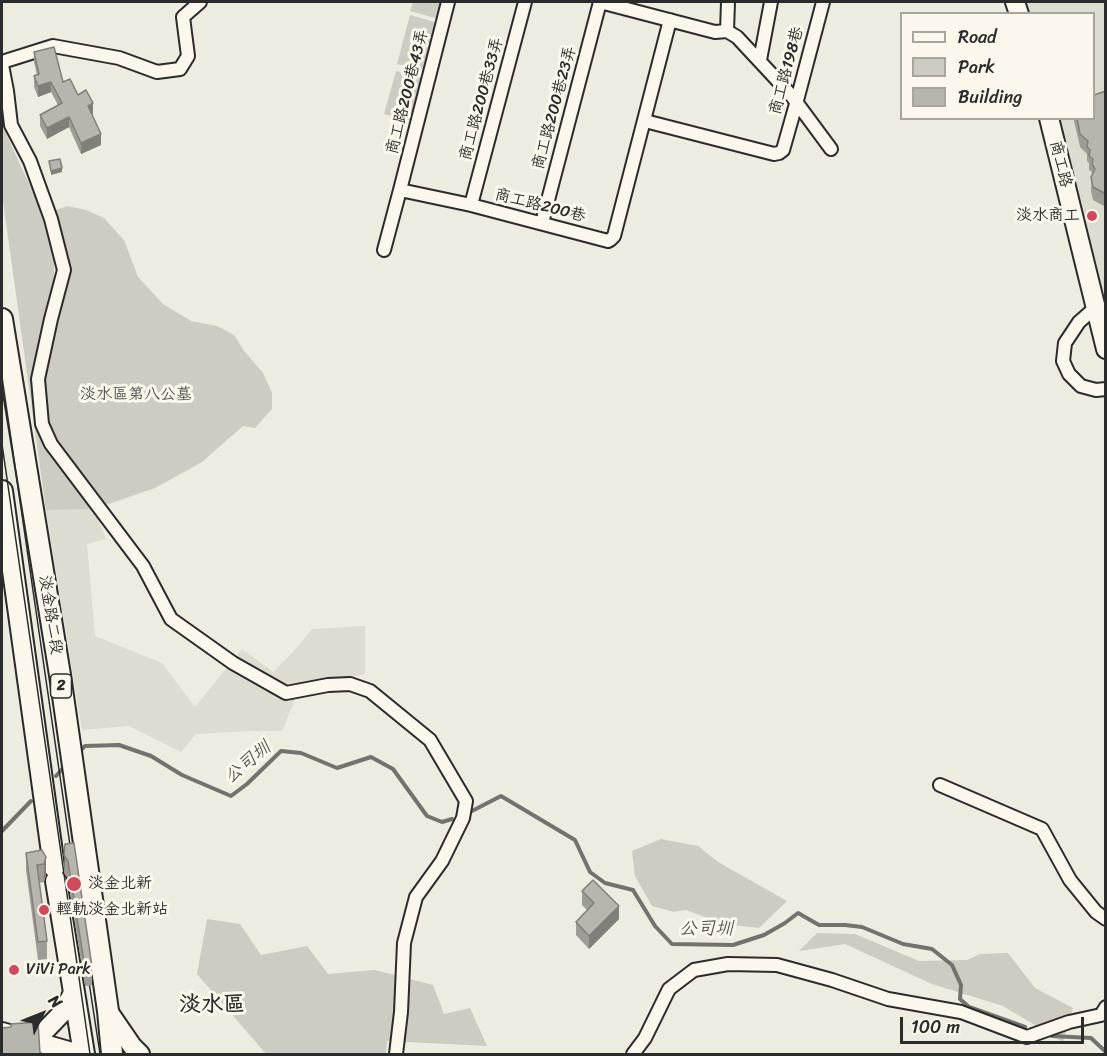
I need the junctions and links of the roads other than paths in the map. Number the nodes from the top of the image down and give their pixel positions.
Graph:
1 (200, 2) edge
2 (448, 2) edge
3 (525, 2) edge
4 (600, 2) edge
5 (728, 2) edge
6 (771, 2) edge
7 (823, 2) edge
8 (670, 20) junction
9 (727, 31) junction
10 (760, 60) junction
11 (2, 64) edge
12 (796, 104) junction
13 (1049, 120) edge
14 (645, 121) junction
15 (831, 148) dead end
16 (400, 190) junction
17 (471, 206) junction
18 (542, 223) junction
19 (384, 250) dead end
20 (1095, 308) junction
21 (2, 319) edge
22 (1106, 349) edge
23 (1106, 389) edge
24 (2, 491) edge
25 (940, 785) dead end
26 (1106, 919) edge
27 (74, 993) junction
28 (1106, 1006) edge
29 (108, 1011) junction
30 (2, 1032) edge
31 (35, 1041) junction
32 (48, 1054) edge
33 (78, 1054) edge
34 (84, 1054) edge
35 (112, 1054) edge
36 (140, 1054) edge
37 (396, 1054) edge
38 (633, 1054) edge

1 - 11 street
2 - 16 street, 商工路200巷43弄
3 - 17 street, 商工路200巷33弄
4 - 8 street
4 - 18 street, 商工路200巷23弄
5 - 9 street
6 - 10 street
7 - 12 street, 商工路198巷
8 - 9 street
8 - 14 street, 商工路200巷
9 - 10 street
10 - 12 street
11 - 37 street
12 - 14 street, 商工路198巷
12 - 15 street
13 - 20 street, 商工路
14 - 18 street, 商工路200巷
16 - 17 street, 商工路200巷
16 - 19 street
17 - 18 street, 商工路200巷
20 - 22 street, 商工路
20 - 23 street
21 - 29 main road, 淡金路二段 / 2
24 - 27 main road, 淡金路二段 / 2
25 - 26 street
27 - 31 street
27 - 34 main road, 淡金路二段 / 2
28 - 38 street
29 - 35 main road, 淡金路二段 / 2
29 - 36 street
30 - 31 street
31 - 32 street
31 - 33 street

